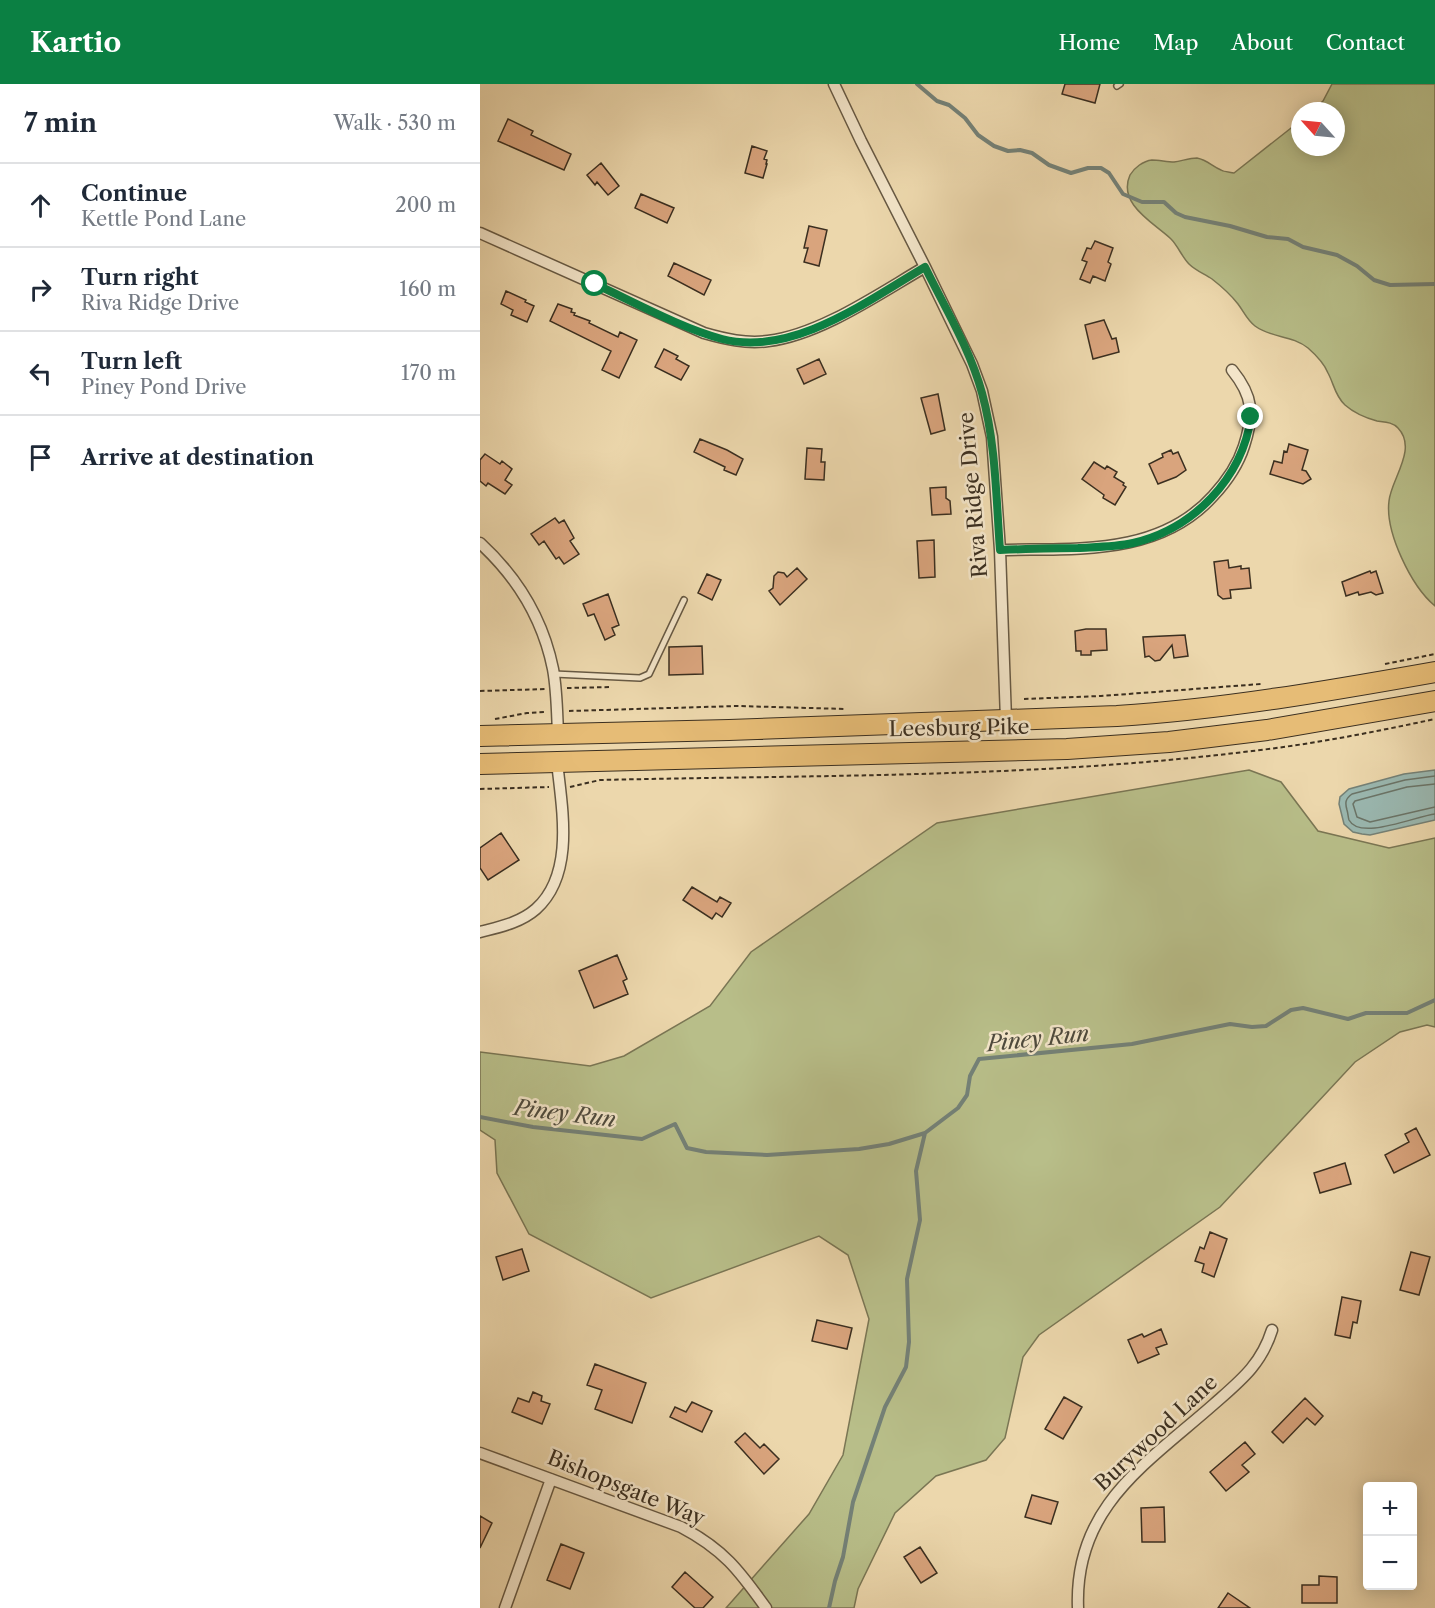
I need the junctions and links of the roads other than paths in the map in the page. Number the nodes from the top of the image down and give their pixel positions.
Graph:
1 (834, 84) edge
2 (480, 233) edge
3 (925, 267) junction
4 (1232, 370) dead end
5 (480, 543) edge
6 (1000, 550) junction
7 (684, 600) dead end
8 (1435, 672) edge
9 (554, 674) junction
10 (1435, 701) edge
11 (1006, 720) junction
12 (558, 734) junction
13 (480, 736) edge
14 (480, 752) edge
15 (557, 762) junction
16 (480, 764) edge
17 (480, 932) edge
18 (1272, 1330) dead end
19 (480, 1453) edge
20 (551, 1479) junction
21 (505, 1608) edge
22 (766, 1608) edge
23 (1078, 1608) edge

1 - 3 street, Riva Ridge Drive
2 - 3 street
3 - 6 street, Riva Ridge Drive
4 - 6 street
5 - 9 street
6 - 11 street, Riva Ridge Drive
7 - 9 lane
8 - 11 highway, Leesburg Pike
9 - 12 street
10 - 15 highway, Leesburg Pike
11 - 12 highway, Leesburg Pike
12 - 13 highway, Leesburg Pike
12 - 14 highway
15 - 16 highway, Leesburg Pike
15 - 17 street
18 - 23 street, Burywood Lane
19 - 20 street, Bishopsgate Way
20 - 21 street
20 - 22 street, Bishopsgate Way

